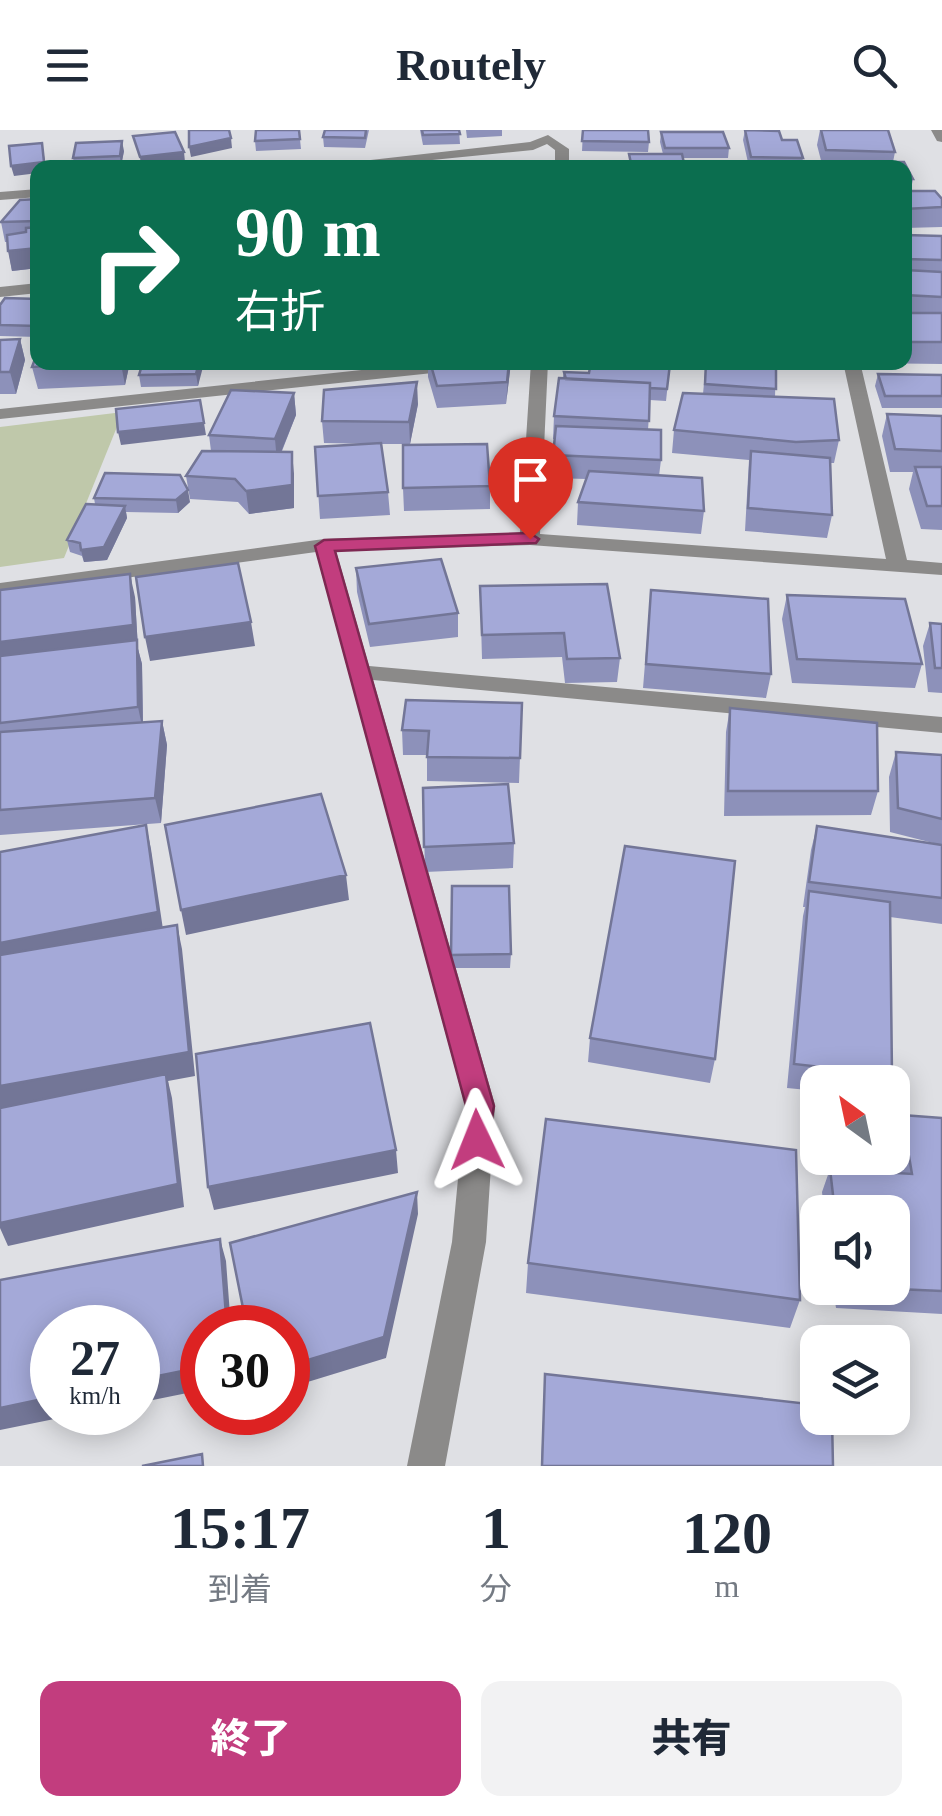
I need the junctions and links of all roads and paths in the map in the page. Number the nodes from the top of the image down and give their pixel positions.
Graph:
1 (938, 130) edge
2 (548, 134) edge
3 (942, 138) edge
4 (389, 160) edge
5 (562, 160) edge
6 (30, 194) edge
7 (0, 196) edge
8 (30, 289) edge
9 (0, 292) edge
10 (414, 370) edge
11 (540, 370) edge
12 (853, 370) edge
13 (0, 414) edge
14 (530, 539) junction
15 (324, 546) junction
16 (898, 566) junction
17 (942, 569) edge
18 (0, 589) edge
19 (359, 672) junction
20 (942, 725) edge
21 (426, 1466) edge

1 - 3 street
2 - 4 street
2 - 5 street
6 - 7 street
8 - 9 street
10 - 13 street
11 - 14 street
12 - 16 street
14 - 15 street
14 - 16 street
15 - 18 street
15 - 19 street
16 - 17 street
19 - 20 street
19 - 21 street

